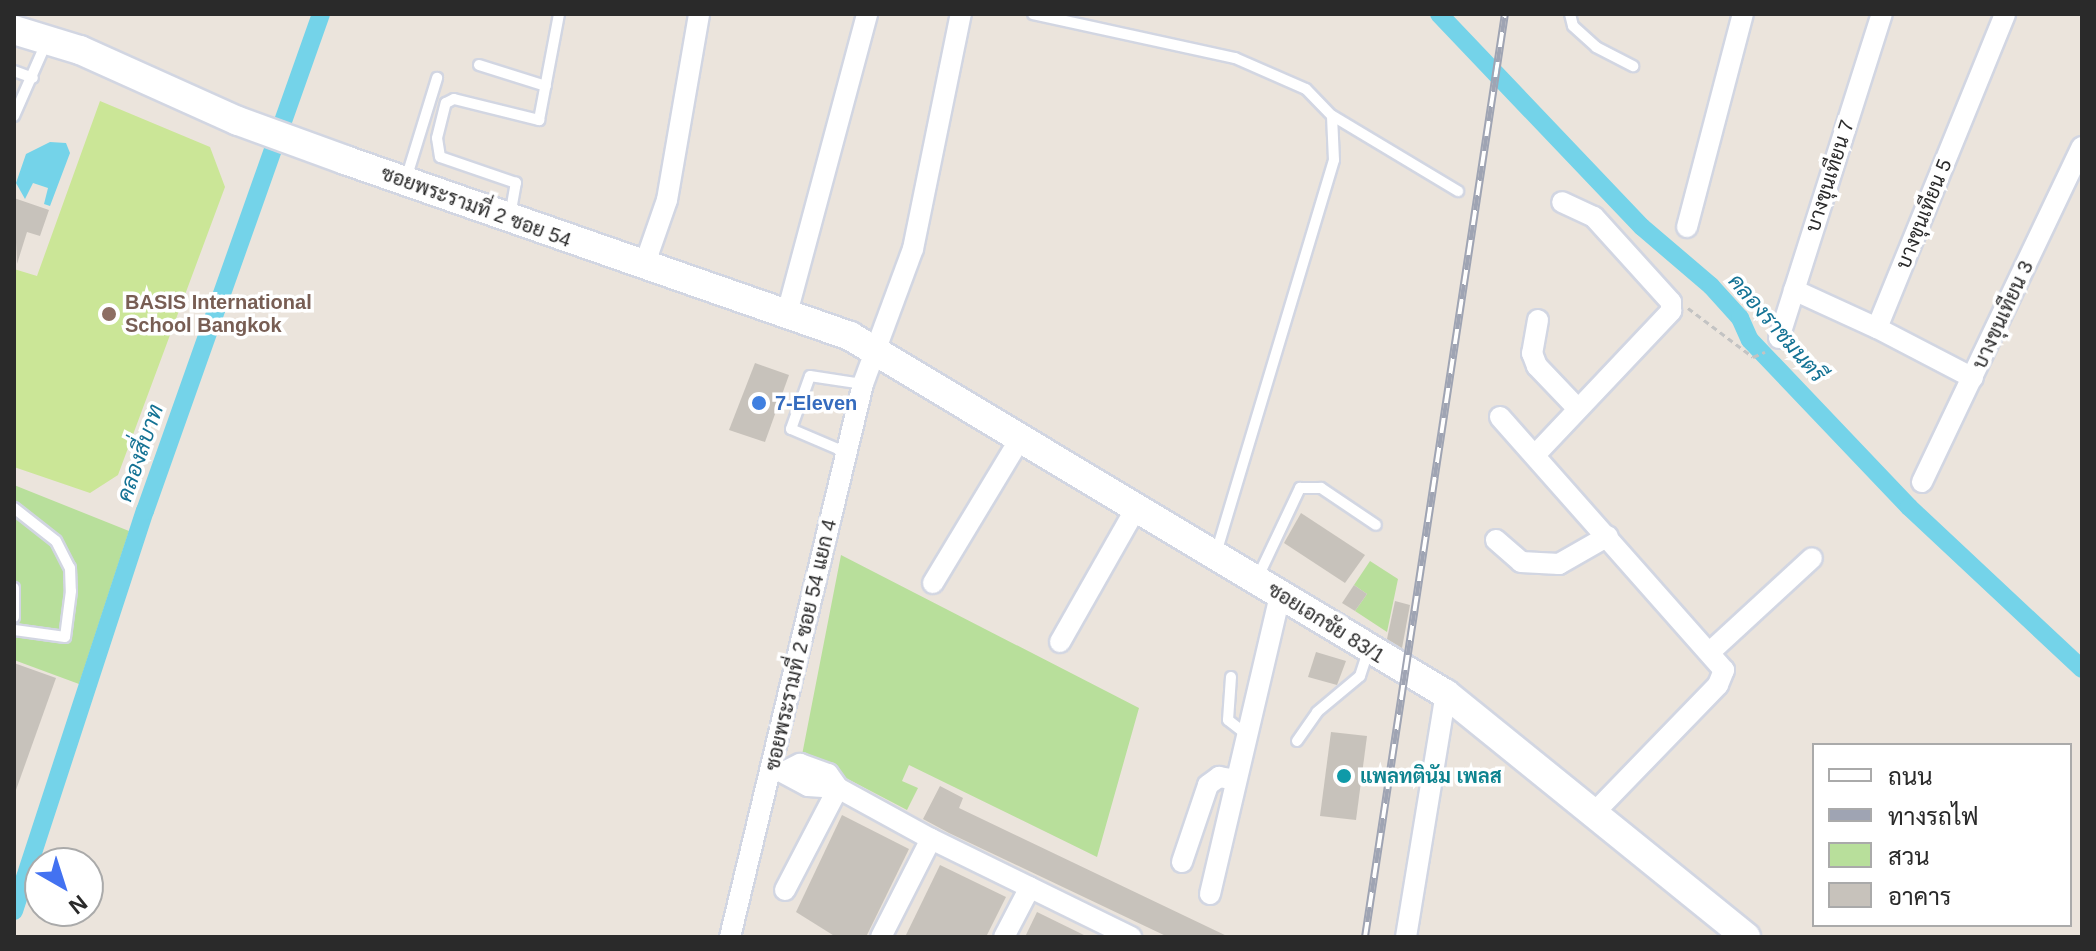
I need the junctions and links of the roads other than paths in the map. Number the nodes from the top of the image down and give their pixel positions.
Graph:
1 (26, 14) edge
2 (559, 14) edge
3 (699, 14) edge
4 (867, 14) edge
5 (961, 14) edge
6 (1033, 14) edge
7 (1570, 14) edge
8 (1743, 14) edge
9 (1882, 14) edge
10 (2005, 14) edge
11 (14, 30) edge
12 (46, 41) junction
13 (80, 50) junction
14 (479, 65) dead end
15 (1633, 66) dead end
16 (15, 75) edge
17 (33, 78) junction
18 (437, 78) dead end
19 (546, 86) junction
20 (14, 116) edge
21 (1332, 116) junction
22 (2082, 147) edge
23 (405, 182) junction
24 (1458, 191) dead end
25 (1562, 202) dead end
26 (508, 220) junction
27 (1687, 227) dead end
28 (644, 266) junction
29 (1794, 290) junction
30 (786, 317) junction
31 (1538, 320) dead end
32 (1877, 328) junction
33 (1779, 338) dead end
34 (874, 354) junction
35 (1973, 378) junction
36 (863, 384) junction
37 (1578, 409) junction
38 (1500, 417) dead end
39 (1020, 439) junction
40 (1536, 454) junction
41 (846, 460) junction
42 (1922, 482) dead end
43 (14, 508) edge
44 (1136, 508) junction
45 (1376, 525) dead end
46 (1608, 536) junction
47 (1496, 540) dead end
48 (1215, 556) junction
49 (1812, 558) dead end
50 (933, 583) dead end
51 (14, 588) edge
52 (1268, 588) junction
53 (14, 617) edge
54 (14, 630) edge
55 (1060, 642) dead end
56 (1368, 650) junction
57 (1711, 651) junction
58 (1231, 677) dead end
59 (1446, 694) junction
60 (1247, 735) junction
61 (1297, 741) dead end
62 (779, 770) junction
63 (1236, 780) junction
64 (838, 788) junction
65 (1594, 813) junction
66 (931, 839) junction
67 (1182, 862) dead end
68 (1030, 887) junction
69 (785, 890) dead end
70 (1210, 894) dead end
71 (1125, 936) edge
72 (730, 937) edge
73 (881, 937) edge
74 (1004, 937) edge
75 (1406, 937) edge
76 (1746, 937) edge

1 - 13 street, ซอยพระรามที่ 2 ซอย 54
2 - 19 lane
3 - 28 street
4 - 30 street
5 - 34 street, ซอยพระรามที่ 2 ซอย 54 แยก 4
6 - 21 lane
7 - 15 lane
8 - 27 street
9 - 29 street, บางขุนเทียน 7
10 - 32 street, บางขุนเทียน 5
11 - 12 street, ซอยพระรามที่ 2 ซอย 54
12 - 13 street, ซอยพระรามที่ 2 ซอย 54
12 - 17 lane
13 - 23 street, ซอยพระรามที่ 2 ซอย 54
14 - 19 lane
16 - 17 lane
17 - 20 lane
18 - 23 lane
19 - 26 lane
21 - 24 lane
21 - 48 lane
22 - 35 street, บางขุนเทียน 3
23 - 26 street, ซอยพระรามที่ 2 ซอย 54
25 - 37 street
26 - 28 street, ซอยพระรามที่ 2 ซอย 54
28 - 30 street, ซอยพระรามที่ 2 ซอย 54
29 - 32 street
29 - 33 street, บางขุนเทียน 7
30 - 34 street, ซอยพระรามที่ 2 ซอย 54
31 - 37 street
32 - 35 street
34 - 36 street, ซอยพระรามที่ 2 ซอย 54 แยก 4
34 - 39 street, ซอยเอกชัย 83/1
35 - 42 street, บางขุนเทียน 3
36 - 41 street, ซอยพระรามที่ 2 ซอย 54 แยก 4
36 - 41 lane
37 - 40 street
38 - 40 street
39 - 44 street, ซอยเอกชัย 83/1
39 - 50 street
40 - 46 street
41 - 62 street, ซอยพระรามที่ 2 ซอย 54 แยก 4
43 - 54 lane
44 - 48 street, ซอยเอกชัย 83/1
44 - 55 street
45 - 52 lane
46 - 47 street
46 - 57 street
48 - 52 street, ซอยเอกชัย 83/1
49 - 57 street
51 - 53 lane
52 - 56 street, ซอยเอกชัย 83/1
52 - 60 street
56 - 59 street, ซอยเอกชัย 83/1
56 - 61 lane
57 - 65 street
58 - 60 lane
59 - 65 street, ซอยเอกชัย 83/1
59 - 75 street
60 - 63 street
62 - 64 street
62 - 72 street, ซอยพระรามที่ 2 ซอย 54 แยก 4
63 - 67 street
63 - 70 street
64 - 66 street
64 - 69 street
65 - 76 street, ซอยเอกชัย 83/1
66 - 68 street
66 - 73 street
68 - 71 street
68 - 74 street

